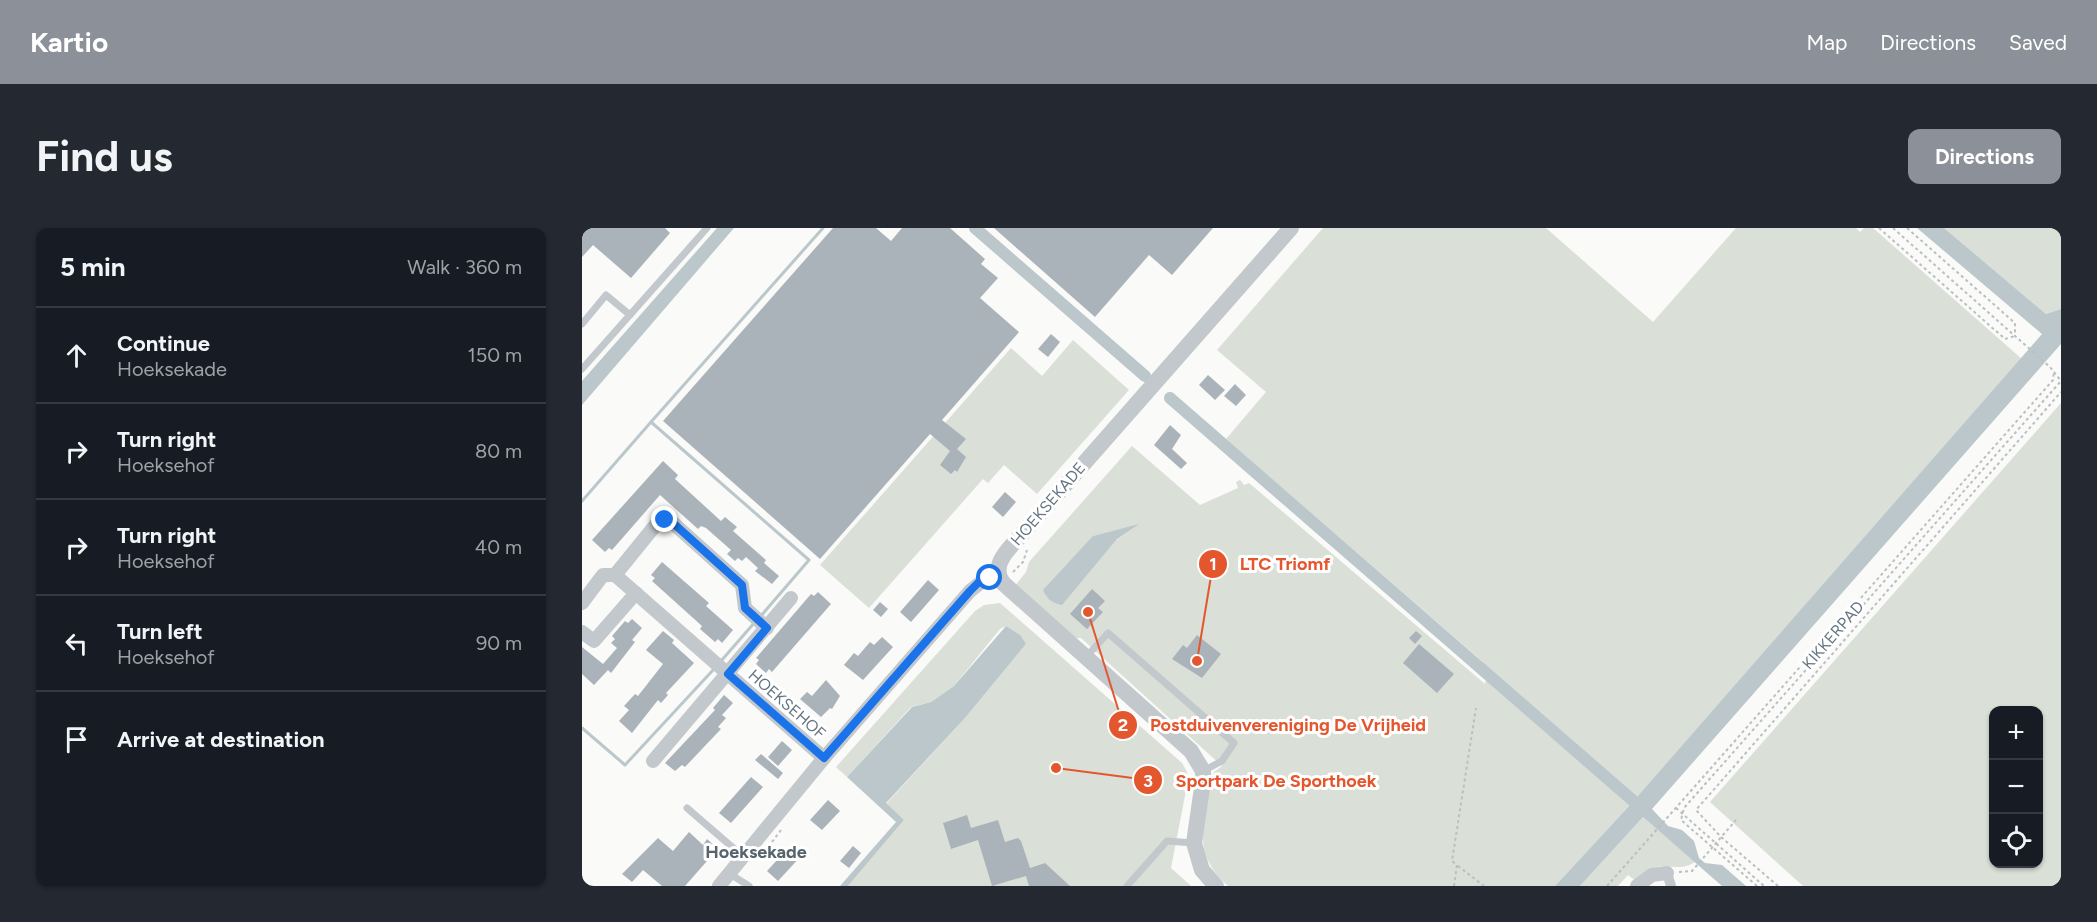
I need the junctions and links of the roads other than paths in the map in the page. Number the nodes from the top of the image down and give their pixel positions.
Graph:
1 (707, 228) edge
2 (1291, 228) edge
3 (630, 315) junction
4 (582, 324) edge
5 (582, 369) edge
6 (615, 575) junction
7 (999, 576) junction
8 (636, 593) junction
9 (791, 598) dead end
10 (582, 603) edge
11 (760, 622) junction
12 (582, 632) edge
13 (1086, 657) junction
14 (728, 674) junction
15 (824, 758) junction
16 (653, 760) dead end
17 (1203, 771) junction
18 (687, 808) dead end
19 (1194, 843) junction
20 (733, 871) junction
21 (1669, 880) edge
22 (719, 886) edge
23 (749, 886) edge
24 (1127, 886) edge
25 (1216, 886) edge
26 (1637, 886) edge

1 - 3 lane
2 - 7 street, HOEKSEKADE
3 - 4 lane
3 - 5 lane
6 - 8 street, HOEKSEHOF
6 - 10 street
6 - 11 street
7 - 13 street
7 - 15 street
8 - 12 street
8 - 14 street, HOEKSEHOF
9 - 11 street, HOEKSEHOF
11 - 14 street, HOEKSEHOF
13 - 17 street
13 - 17 lane
14 - 15 street, HOEKSEHOF
14 - 16 street, HOEKSEHOF
15 - 20 street
17 - 19 street
18 - 20 lane
19 - 24 lane
19 - 25 street
20 - 22 street
20 - 23 lane
21 - 26 street

